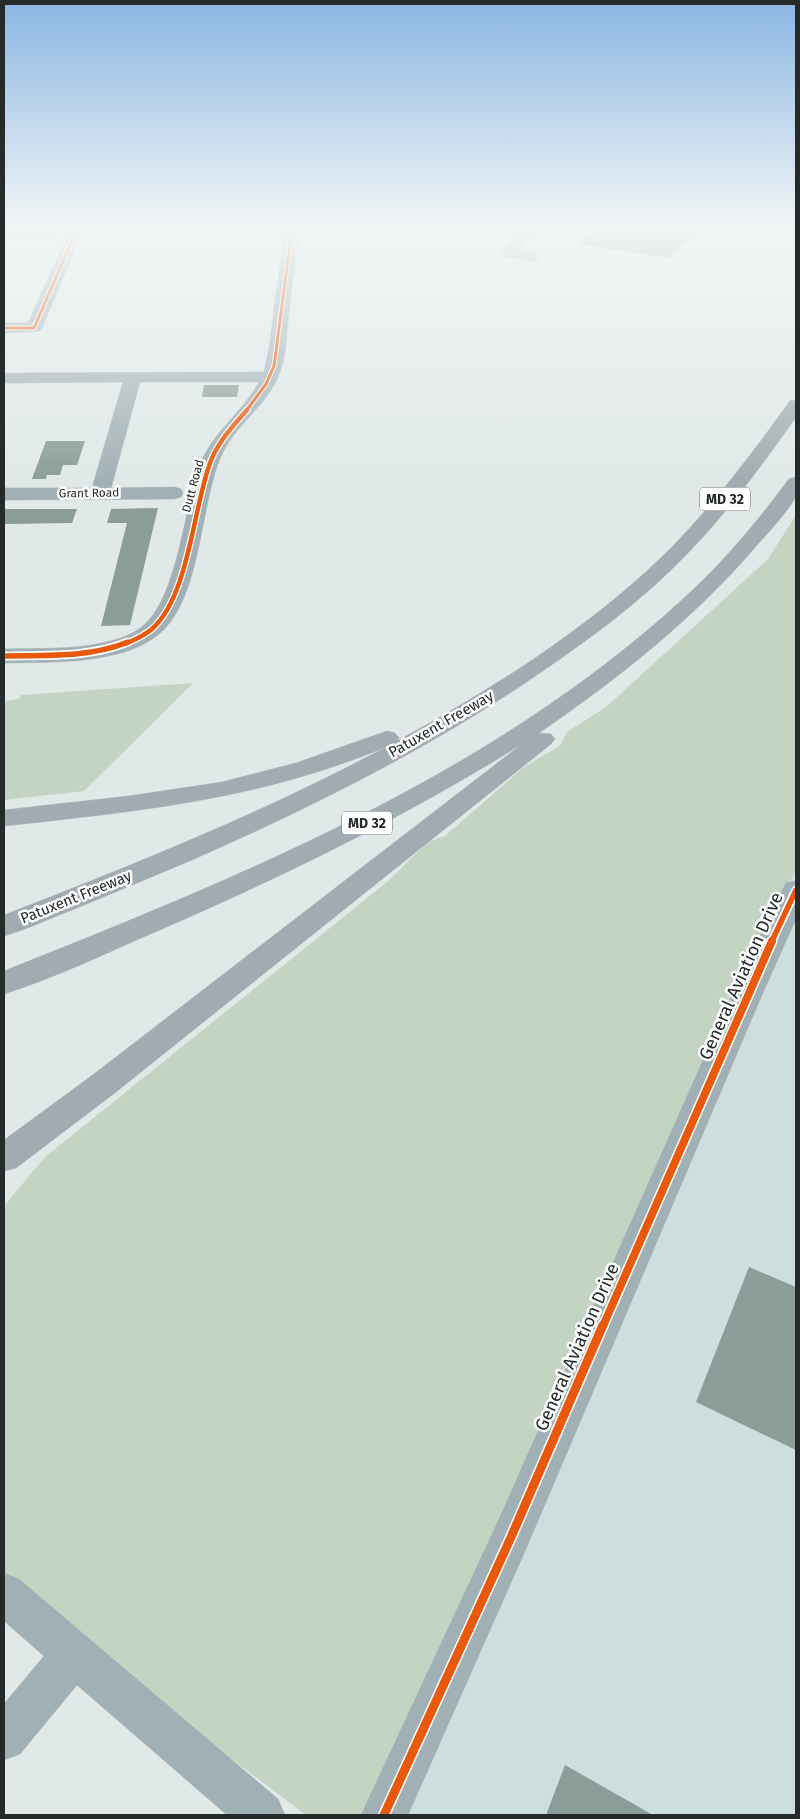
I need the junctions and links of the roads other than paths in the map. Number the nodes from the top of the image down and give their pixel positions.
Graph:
1 (40, 314) edge
2 (281, 314) edge
3 (4, 328) edge
4 (270, 377) junction
5 (4, 378) edge
6 (133, 378) junction
7 (796, 405) edge
8 (796, 483) edge
9 (100, 492) junction
10 (174, 492) dead end
11 (4, 494) edge
12 (643, 584) junction
13 (695, 602) junction
14 (4, 656) edge
15 (4, 818) edge
16 (796, 890) edge
17 (4, 926) edge
18 (4, 984) edge
19 (105, 1083) junction
20 (4, 1158) edge
21 (4, 1178) edge
22 (4, 1594) edge
23 (74, 1654) junction
24 (4, 1738) edge
25 (262, 1815) edge
26 (384, 1815) edge

1 - 3 street
2 - 4 street, Dutt Road
4 - 6 street
4 - 14 street, Dutt Road
5 - 6 street
6 - 9 street
7 - 12 highway, Patuxent Freeway / MD 32
8 - 13 highway, MD 32
9 - 10 street, Grant Road
9 - 11 street, Grant Road
12 - 15 highway
12 - 17 highway, Patuxent Freeway / MD 32
13 - 18 highway, MD 32
13 - 19 highway
16 - 26 street, General Aviation Drive
19 - 20 highway
19 - 21 highway
22 - 23 street
23 - 24 street
23 - 25 street

